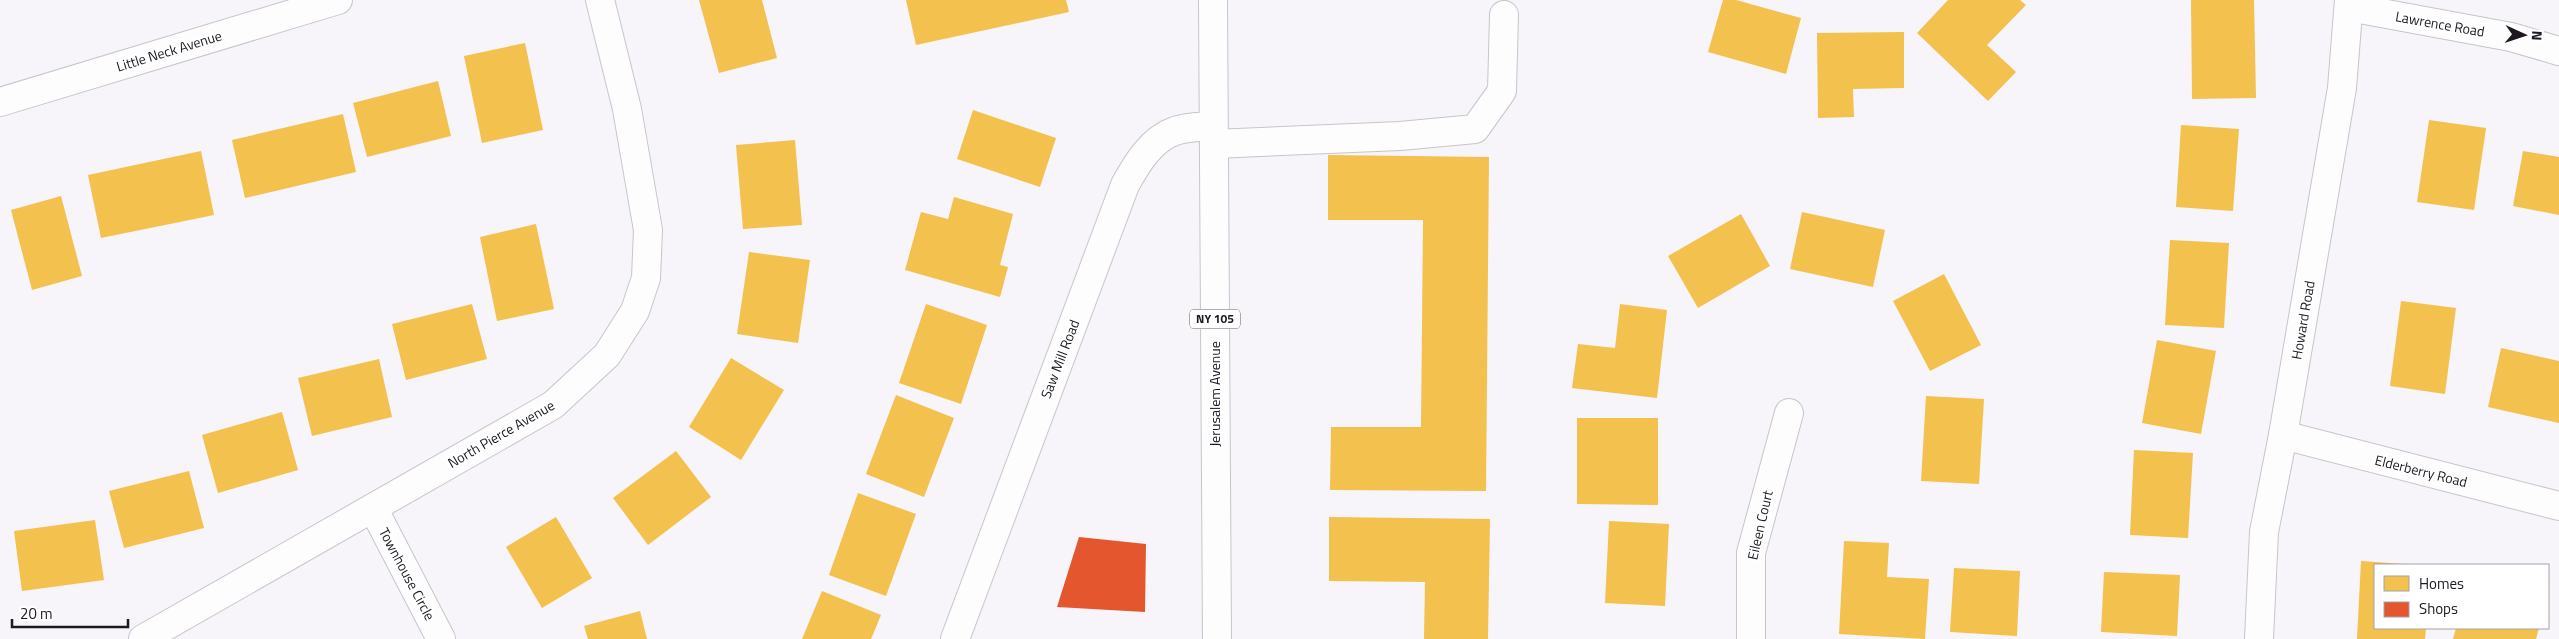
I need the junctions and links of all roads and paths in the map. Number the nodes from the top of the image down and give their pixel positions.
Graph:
1 (338, 0) edge
2 (600, 0) edge
3 (1213, 0) edge
4 (2349, 4) edge
5 (1504, 15) dead end
6 (2559, 51) edge
7 (0, 102) edge
8 (1214, 135) junction
9 (1789, 413) dead end
10 (2283, 435) junction
11 (2559, 506) edge
12 (373, 508) junction
13 (143, 639) edge
14 (441, 639) edge
15 (955, 639) edge
16 (1217, 639) edge
17 (1751, 639) edge
18 (2259, 639) edge

1 - 7 street, Little Neck Avenue
2 - 12 street, North Pierce Avenue
3 - 8 street, Jerusalem Avenue / NY 105
4 - 6 street, Lawrence Road
4 - 10 street, Howard Road
5 - 8 street, Saw Mill Road
8 - 15 street, Saw Mill Road
8 - 16 street, Jerusalem Avenue / NY 105
9 - 17 street, Eileen Court
10 - 11 street, Elderberry Road
10 - 18 street, Howard Road
12 - 13 street, North Pierce Avenue
12 - 14 street, Townhouse Circle

